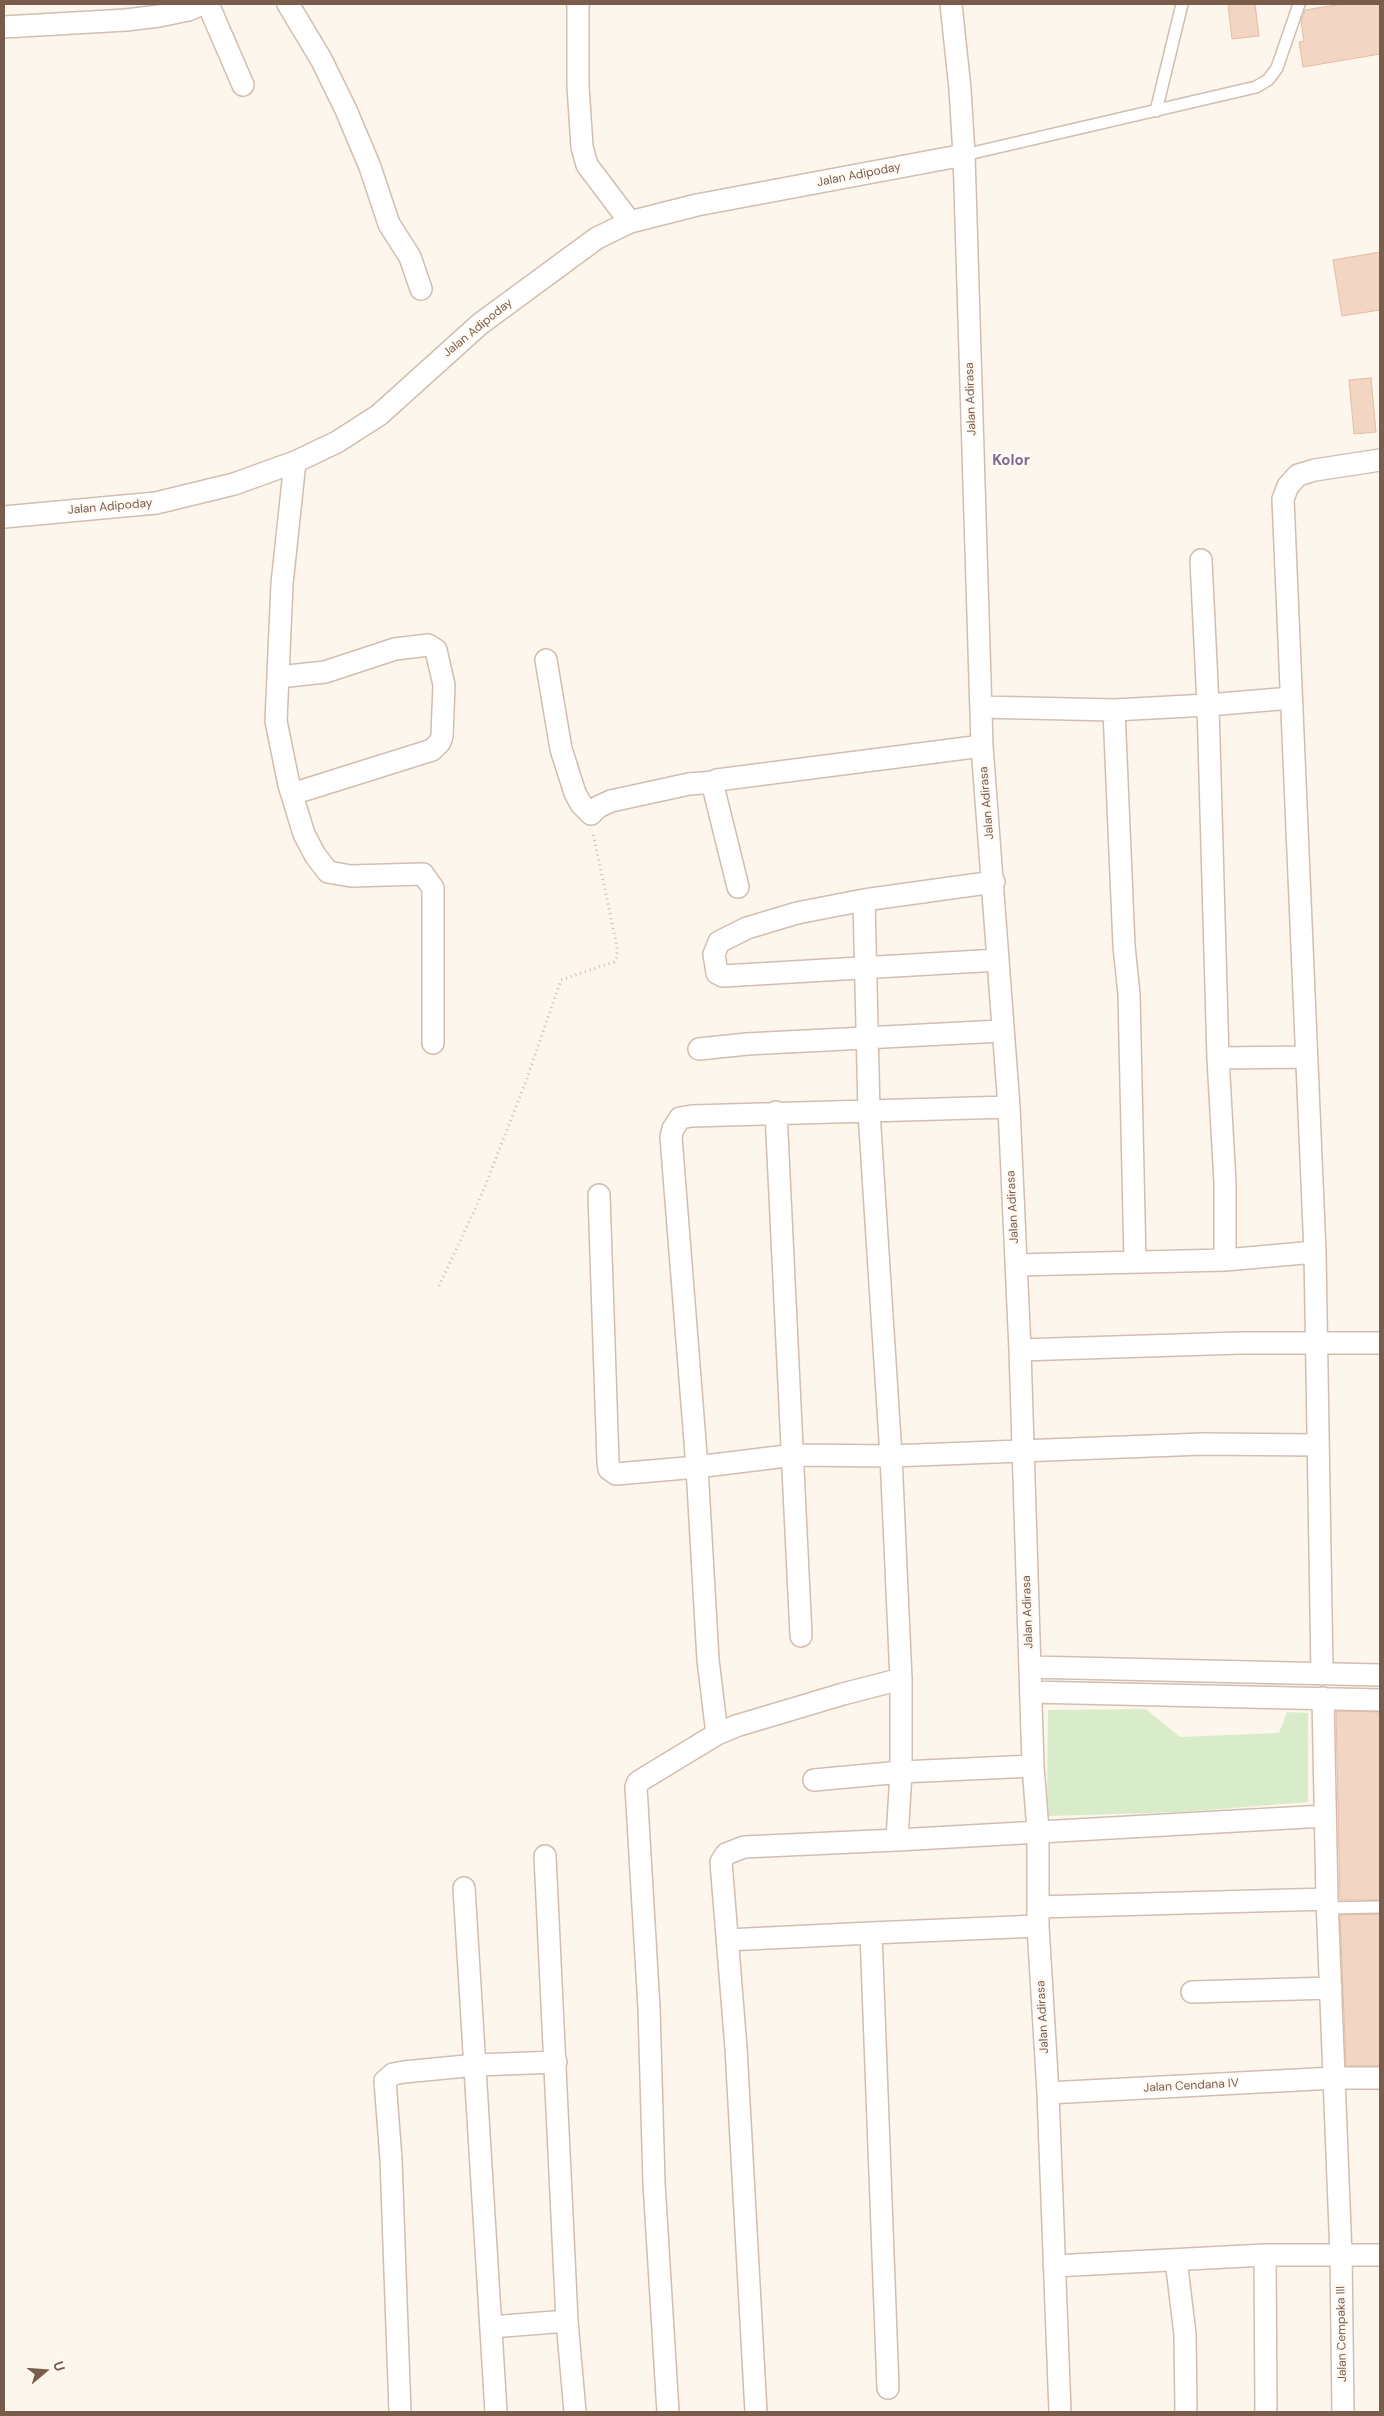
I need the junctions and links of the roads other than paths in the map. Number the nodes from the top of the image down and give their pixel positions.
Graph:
1 (202, 4) edge
2 (208, 4) edge
3 (288, 4) edge
4 (578, 4) edge
5 (951, 4) edge
6 (1182, 4) edge
7 (1300, 4) edge
8 (4, 27) edge
9 (243, 85) dead end
10 (1156, 111) junction
11 (964, 155) junction
12 (630, 222) junction
13 (421, 289) dead end
14 (1380, 460) edge
15 (295, 462) junction
16 (4, 517) edge
17 (1201, 560) dead end
18 (546, 660) dead end
19 (279, 677) junction
20 (1291, 698) junction
21 (1208, 706) junction
22 (981, 707) junction
23 (1114, 710) junction
24 (982, 746) junction
25 (714, 782) junction
26 (292, 794) junction
27 (994, 882) junction
28 (738, 887) dead end
29 (864, 900) junction
30 (998, 960) junction
31 (866, 968) junction
32 (1002, 1031) junction
33 (868, 1038) junction
34 (433, 1043) dead end
35 (699, 1049) dead end
36 (1306, 1057) junction
37 (1218, 1058) junction
38 (1009, 1108) junction
39 (776, 1112) junction
40 (869, 1112) junction
41 (600, 1195) dead end
42 (1315, 1252) junction
43 (1225, 1260) junction
44 (1135, 1262) junction
45 (1016, 1265) junction
46 (1317, 1343) junction
47 (1380, 1343) edge
48 (1020, 1350) junction
49 (1318, 1445) junction
50 (1021, 1449) junction
51 (794, 1455) junction
52 (891, 1456) junction
53 (697, 1467) junction
54 (801, 1636) dead end
55 (1030, 1667) junction
56 (1322, 1672) junction
57 (1380, 1675) edge
58 (901, 1679) junction
59 (1031, 1692) junction
60 (1323, 1698) junction
61 (1380, 1700) edge
62 (717, 1734) junction
63 (1033, 1766) junction
64 (901, 1772) junction
65 (814, 1780) dead end
66 (1325, 1816) junction
67 (1038, 1831) junction
68 (897, 1840) junction
69 (545, 1856) dead end
70 (464, 1888) dead end
71 (1327, 1904) junction
72 (1380, 1907) edge
73 (1038, 1917) junction
74 (871, 1933) junction
75 (727, 1940) junction
76 (1331, 1988) junction
77 (1192, 1992) dead end
78 (556, 2062) junction
79 (476, 2065) junction
80 (1334, 2078) junction
81 (1380, 2078) edge
82 (1048, 2093) junction
83 (1265, 2255) junction
84 (1380, 2255) edge
85 (1341, 2256) junction
86 (1176, 2260) junction
87 (1054, 2266) junction
88 (567, 2321) junction
89 (491, 2327) junction
90 (888, 2388) dead end
91 (400, 2412) edge
92 (496, 2412) edge
93 (575, 2412) edge
94 (668, 2412) edge
95 (756, 2412) edge
96 (1060, 2412) edge
97 (1186, 2412) edge
98 (1266, 2412) edge
99 (1343, 2412) edge

1 - 8 street
2 - 9 street
3 - 13 street
4 - 12 street
5 - 11 street, Jalan Adirasa
6 - 10 lane
7 - 10 lane
10 - 11 lane
11 - 12 street, Jalan Adipoday
11 - 22 street, Jalan Adirasa
12 - 15 street, Jalan Adipoday
14 - 20 street
15 - 16 street, Jalan Adipoday
15 - 19 street
17 - 21 street
18 - 25 street
19 - 26 street
19 - 26 street
20 - 21 street
20 - 36 street
21 - 23 street
21 - 37 street
22 - 23 street
22 - 24 street, Jalan Adirasa
23 - 44 street
24 - 25 street
24 - 27 street, Jalan Adirasa
25 - 28 street
26 - 34 street
27 - 29 street
27 - 30 street, Jalan Adirasa
29 - 31 street
29 - 31 street
30 - 31 street
30 - 32 street, Jalan Adirasa
31 - 33 street
32 - 33 street
32 - 38 street, Jalan Adirasa
33 - 35 street
33 - 40 street
36 - 37 street
36 - 42 street
37 - 43 street
38 - 40 street
38 - 45 street, Jalan Adirasa
39 - 40 street
39 - 51 street
39 - 53 street
40 - 52 street
41 - 53 street
42 - 43 street
42 - 46 street
43 - 44 street
44 - 45 street
45 - 48 street, Jalan Adirasa
46 - 47 street
46 - 48 street
46 - 49 street
48 - 50 street, Jalan Adirasa
49 - 50 street
49 - 56 street
50 - 52 street
50 - 55 street, Jalan Adirasa
51 - 52 street
51 - 53 street
51 - 54 street
52 - 58 street
53 - 62 street
55 - 56 street
55 - 59 street, Jalan Adirasa
56 - 57 street
58 - 62 street
58 - 64 street
59 - 60 street
59 - 63 street, Jalan Adirasa
60 - 61 street
60 - 66 street, Jalan Cempaka III
62 - 94 street
63 - 64 street
63 - 67 street, Jalan Adirasa
64 - 65 street
64 - 68 street
66 - 67 street
66 - 71 street, Jalan Cempaka III
67 - 68 street
67 - 73 street, Jalan Adirasa
68 - 75 street
69 - 78 street
70 - 79 street
71 - 72 lane
71 - 73 street
71 - 76 street, Jalan Cempaka III
73 - 74 street
73 - 82 street, Jalan Adirasa
74 - 75 street
74 - 90 street
75 - 95 street
76 - 77 street
76 - 80 street, Jalan Cempaka III
78 - 79 street
78 - 88 street
79 - 89 street
79 - 91 street
80 - 81 street, Jalan Cendana IV
80 - 82 street, Jalan Cendana IV
80 - 85 street, Jalan Cempaka III
82 - 87 street, Jalan Adirasa
83 - 85 street
83 - 86 street
83 - 98 street
84 - 85 street
85 - 99 street, Jalan Cempaka III
86 - 87 street
86 - 97 street
87 - 96 street, Jalan Adirasa
88 - 89 street
88 - 93 street
89 - 92 street

